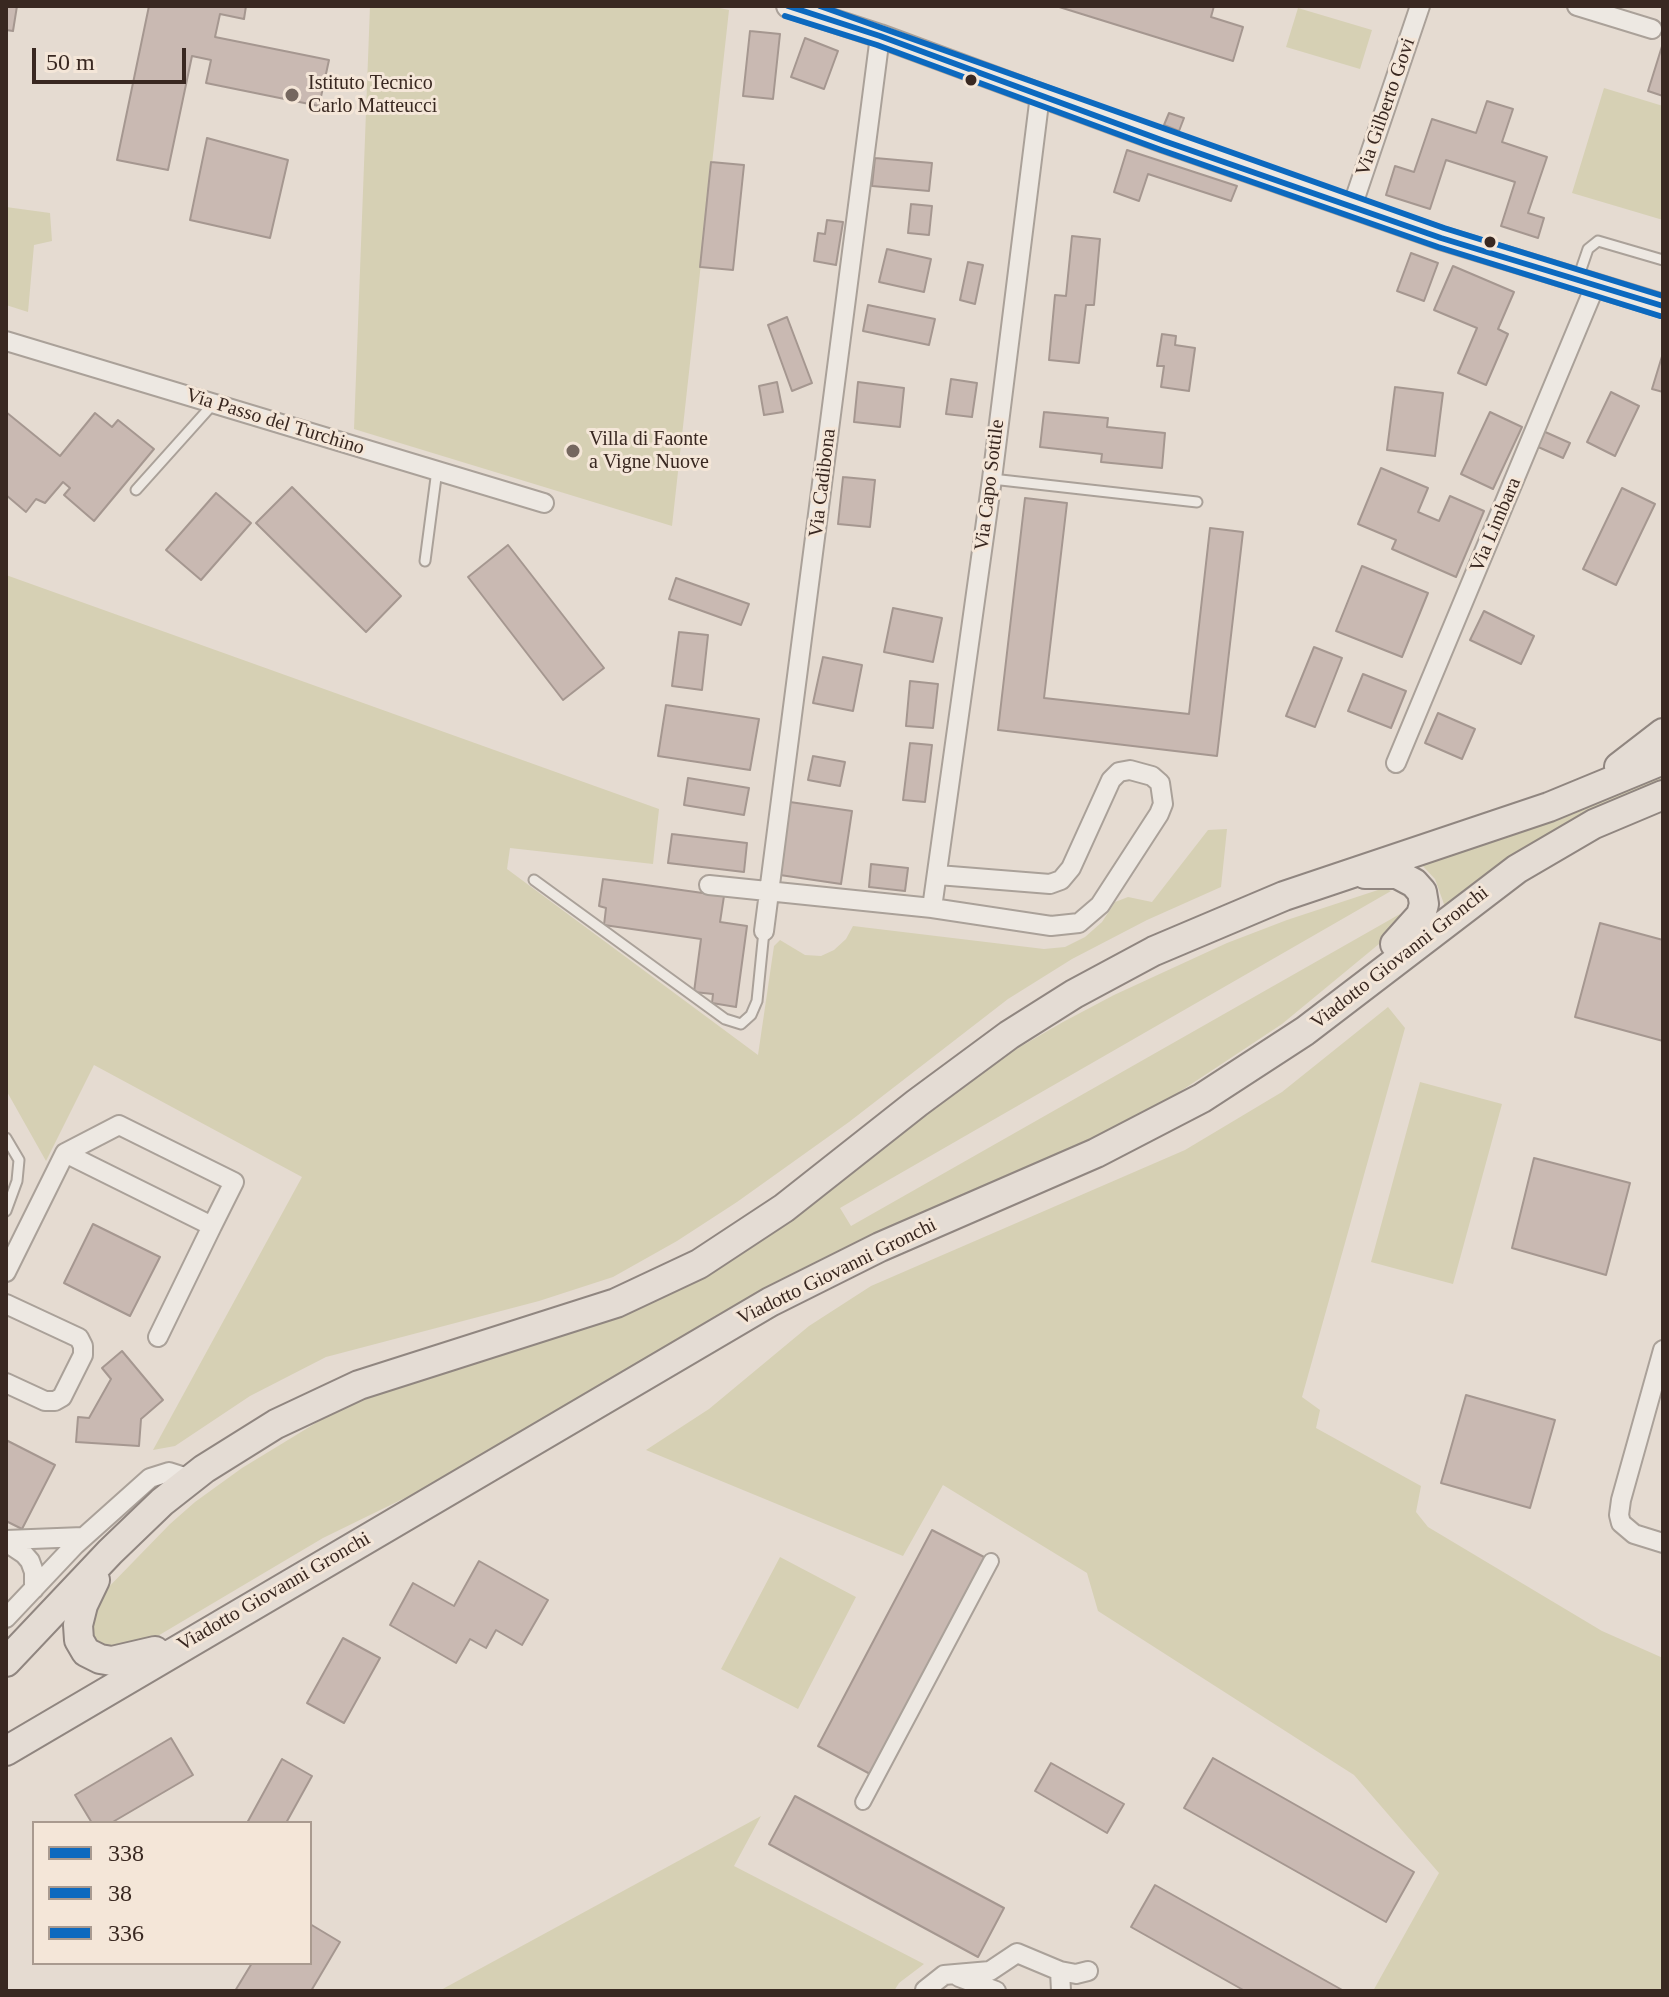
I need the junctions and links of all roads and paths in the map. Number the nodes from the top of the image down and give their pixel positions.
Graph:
1 (788, 6) edge
2 (1420, 6) edge
3 (1577, 6) edge
4 (1652, 29) dead end
5 (880, 36) junction
6 (1040, 95) junction
7 (1352, 207) junction
8 (1663, 260) edge
9 (1586, 283) junction
10 (1663, 306) edge
11 (6, 341) edge
12 (214, 403) junction
13 (437, 470) junction
14 (992, 479) junction
15 (136, 490) dead end
16 (1197, 502) dead end
17 (544, 503) dead end
18 (425, 561) dead end
19 (1663, 733) edge
20 (1663, 760) edge
21 (1396, 763) dead end
22 (1583, 795) junction
23 (1663, 795) edge
24 (938, 875) junction
25 (534, 880) dead end
26 (709, 885) dead end
27 (769, 891) junction
28 (1284, 896) junction
29 (932, 908) junction
30 (764, 931) joint
31 (1328, 1014) junction
32 (6, 1138) edge
33 (65, 1153) junction
34 (6, 1211) edge
35 (212, 1226) junction
36 (6, 1272) edge
37 (6, 1304) edge
38 (158, 1337) dead end
39 (1663, 1350) edge
40 (6, 1383) edge
41 (191, 1479) junction
42 (131, 1532) junction
43 (83, 1537) junction
44 (6, 1541) edge
45 (1663, 1543) edge
46 (991, 1561) dead end
47 (34, 1589) junction
48 (242, 1611) junction
49 (6, 1618) edge
50 (6, 1662) edge
51 (6, 1751) edge
52 (863, 1802) dead end
53 (1060, 1971) junction
54 (1088, 1971) dead end
55 (953, 1975) junction
56 (925, 1991) edge
57 (996, 1991) edge
58 (1061, 1991) edge

1 - 5 street
2 - 7 street, Via Gilberto Govi
3 - 4 street
5 - 6 street
5 - 27 street, Via Cadibona
6 - 7 street
6 - 14 street, Via Capo Sottile
7 - 9 street
8 - 9 lane
9 - 10 street
9 - 21 street, Via Limbara
11 - 12 street, Via Passo del Turchino
12 - 13 street, Via Passo del Turchino
12 - 15 lane
13 - 17 street, Via Passo del Turchino
13 - 18 lane
14 - 16 lane
14 - 24 street, Via Capo Sottile
19 - 22 main road
20 - 22 main road
22 - 28 main road
23 - 31 main road, Viadotto Giovanni Gronchi
24 - 29 street, Via Capo Sottile
24 - 29 street
25 - 30 lane
26 - 27 street
27 - 29 street
27 - 30 street, Via Cadibona
28 - 31 main road
28 - 41 main road
31 - 48 main road, Viadotto Giovanni Gronchi
32 - 34 lane
33 - 35 street
33 - 35 street
33 - 36 street
35 - 38 street
37 - 40 street
39 - 45 street
41 - 42 main road
41 - 43 street
42 - 48 main road
42 - 50 main road
43 - 44 street
43 - 47 street
44 - 47 street
46 - 52 street
47 - 49 street
48 - 51 main road, Viadotto Giovanni Gronchi
53 - 54 street
53 - 55 street
53 - 58 street
55 - 56 street
55 - 57 street

